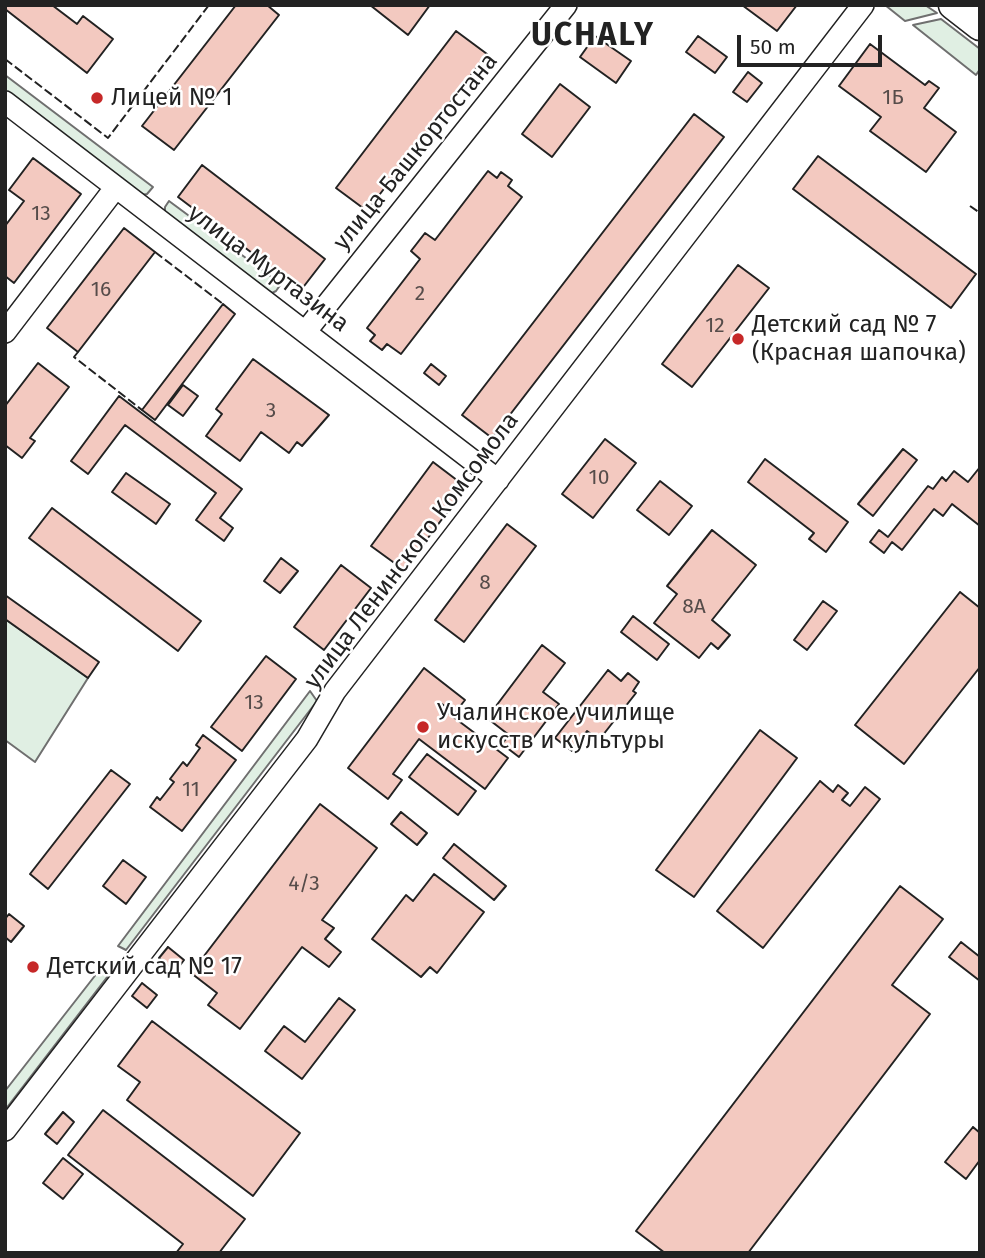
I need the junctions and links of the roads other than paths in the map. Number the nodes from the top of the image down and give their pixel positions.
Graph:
1 (566, 5) edge
2 (863, 5) edge
3 (953, 5) edge
4 (980, 26) edge
5 (5, 102) edge
6 (116, 187) junction
7 (5, 331) edge
8 (306, 331) junction
9 (498, 480) junction
10 (5, 1129) edge

1 - 8 street, улица Башкортостана
2 - 9 street, улица Ленинского Комсомола
3 - 4 main road
5 - 6 street, улица Муртазина
6 - 7 street
6 - 8 street, улица Муртазина
8 - 9 street, улица Муртазина
9 - 10 street, улица Ленинского Комсомола

